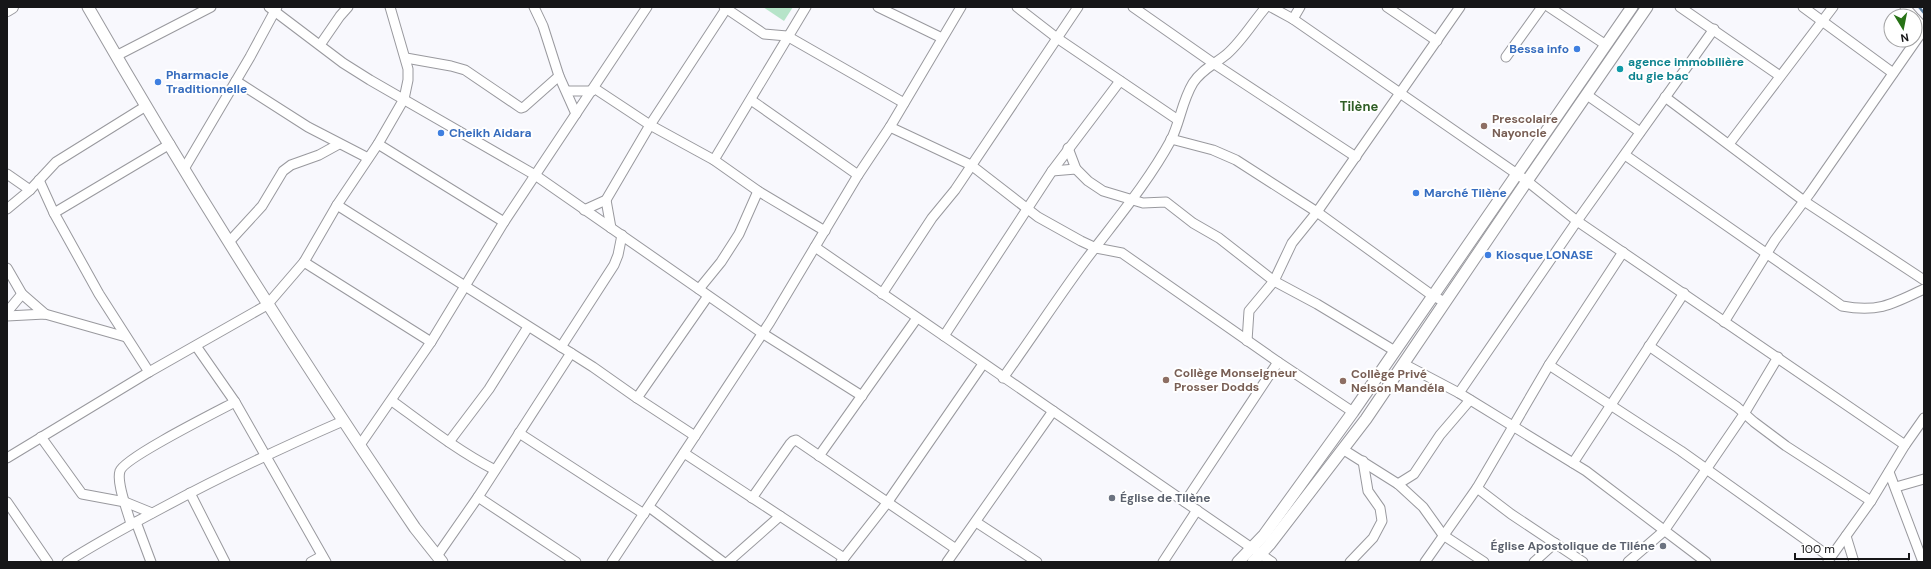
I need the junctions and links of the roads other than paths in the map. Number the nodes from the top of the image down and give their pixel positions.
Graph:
1 (12, 7) edge
2 (88, 7) edge
3 (211, 7) edge
4 (348, 7) edge
5 (390, 7) edge
6 (534, 7) edge
7 (647, 7) edge
8 (806, 7) edge
9 (878, 7) edge
10 (962, 7) edge
11 (1017, 7) edge
12 (1078, 7) edge
13 (1133, 7) edge
14 (1266, 7) edge
15 (1271, 7) edge
16 (1300, 7) edge
17 (1388, 7) edge
18 (1542, 7) edge
19 (1548, 7) edge
20 (1632, 7) edge
21 (1647, 7) edge
22 (1680, 7) edge
23 (1803, 7) edge
24 (1833, 7) edge
25 (274, 8) edge
26 (725, 8) edge
27 (1458, 9) edge
28 (7, 10) edge
29 (1293, 19) junction
30 (1823, 21) junction
31 (1924, 28) edge
32 (1714, 29) junction
33 (787, 36) junction
34 (942, 38) junction
35 (1057, 38) junction
36 (1437, 41) junction
37 (320, 45) junction
38 (1606, 45) junction
39 (116, 56) junction
40 (1506, 57) dead end
41 (406, 58) junction
42 (1213, 63) junction
43 (1893, 73) junction
44 (560, 76) junction
45 (1780, 76) junction
46 (236, 81) junction
47 (1120, 81) junction
48 (593, 90) junction
49 (566, 91) junction
50 (1400, 93) junction
51 (1587, 95) junction
52 (1665, 97) junction
53 (404, 99) junction
54 (751, 100) junction
55 (904, 103) junction
56 (146, 106) junction
57 (576, 114) junction
58 (1178, 120) junction
59 (650, 125) junction
60 (890, 127) junction
61 (1640, 132) junction
62 (1171, 139) junction
63 (170, 144) junction
64 (339, 144) junction
65 (378, 144) junction
66 (1729, 144) junction
67 (1068, 148) junction
68 (1625, 155) junction
69 (1356, 157) junction
70 (368, 158) junction
71 (714, 160) junction
72 (971, 165) junction
73 (184, 169) junction
74 (1076, 169) junction
75 (1052, 171) junction
76 (7, 174) edge
77 (535, 175) junction
78 (858, 175) junction
79 (1516, 175) junction
80 (39, 180) junction
81 (1527, 181) junction
82 (30, 190) junction
83 (758, 191) junction
84 (606, 200) junction
85 (1132, 200) junction
86 (1804, 201) junction
87 (337, 205) junction
88 (1028, 208) junction
89 (7, 209) edge
90 (584, 210) junction
91 (1317, 212) junction
92 (54, 213) junction
93 (1577, 221) junction
94 (504, 222) junction
95 (611, 228) junction
96 (825, 231) junction
97 (622, 235) junction
98 (229, 242) junction
99 (815, 248) junction
100 (1096, 248) junction
101 (1623, 252) junction
102 (1767, 253) junction
103 (304, 262) junction
104 (7, 268) edge
105 (1924, 280) edge
106 (1274, 281) junction
107 (465, 285) junction
108 (699, 289) junction
109 (1924, 289) edge
110 (1684, 293) junction
111 (22, 294) junction
112 (882, 294) junction
113 (708, 296) junction
114 (1433, 296) junction
115 (1445, 302) junction
116 (267, 305) junction
117 (7, 312) edge
118 (45, 314) junction
119 (7, 316) edge
120 (917, 318) junction
121 (1724, 322) junction
122 (528, 327) junction
123 (762, 333) junction
124 (944, 336) junction
125 (126, 337) junction
126 (1247, 341) junction
127 (431, 342) junction
128 (196, 346) junction
129 (1648, 346) junction
130 (561, 347) junction
131 (1395, 351) junction
132 (571, 353) junction
133 (1778, 357) junction
134 (1278, 362) junction
135 (983, 364) junction
136 (1404, 364) junction
137 (1549, 366) junction
138 (149, 372) junction
139 (1003, 378) junction
140 (1459, 393) junction
141 (862, 396) junction
142 (637, 398) junction
143 (1470, 400) junction
144 (392, 401) junction
145 (235, 402) junction
146 (1609, 406) junction
147 (1053, 411) junction
148 (1353, 412) junction
149 (1744, 414) junction
150 (1924, 418) edge
151 (343, 421) junction
152 (1513, 426) junction
153 (519, 433) junction
154 (695, 436) junction
155 (41, 437) junction
156 (449, 442) junction
157 (360, 445) junction
158 (1905, 445) junction
159 (1344, 450) junction
160 (684, 453) junction
161 (265, 455) junction
162 (819, 456) junction
163 (7, 458) edge
164 (1362, 461) junction
165 (1573, 463) junction
166 (1705, 469) junction
167 (495, 470) junction
168 (1889, 472) junction
169 (1924, 479) edge
170 (1398, 484) junction
171 (1896, 487) junction
172 (1477, 488) junction
173 (190, 493) junction
174 (478, 497) junction
175 (752, 498) junction
176 (1871, 501) junction
177 (7, 502) edge
178 (125, 502) junction
179 (1185, 502) junction
180 (888, 503) junction
181 (646, 510) junction
182 (1197, 510) junction
183 (152, 513) junction
184 (780, 516) junction
185 (976, 522) junction
186 (133, 523) junction
187 (1664, 531) junction
188 (1443, 535) junction
189 (1846, 536) junction
190 (1555, 543) junction
191 (956, 550) junction
192 (1256, 555) edge
193 (324, 559) edge
194 (440, 559) edge
195 (842, 560) edge
196 (1828, 560) edge
197 (48, 562) edge
198 (67, 562) edge
199 (151, 562) edge
200 (225, 562) edge
201 (311, 562) edge
202 (576, 562) edge
203 (612, 562) edge
204 (723, 562) edge
205 (728, 562) edge
206 (947, 562) edge
207 (1037, 562) edge
208 (1163, 562) edge
209 (1238, 562) edge
210 (1272, 562) edge
211 (1350, 562) edge
212 (1425, 562) edge
213 (1484, 562) edge
214 (1534, 562) edge
215 (1583, 562) edge
216 (1628, 562) edge
217 (1706, 562) edge
218 (1854, 562) edge
219 (1923, 562) edge

1 - 28 main road
2 - 39 street
3 - 39 street
4 - 37 street
5 - 41 street
6 - 44 street
7 - 48 street
8 - 33 street
9 - 34 street
10 - 34 street
11 - 35 street
12 - 35 street
13 - 42 street
14 - 42 street
15 - 29 street
16 - 29 street
17 - 36 street
18 - 40 street
19 - 38 street
20 - 38 street
21 - 51 street
22 - 32 street
23 - 30 street
24 - 30 street
25 - 37 street
25 - 46 street
26 - 33 street
26 - 59 street
27 - 36 street
29 - 50 street
30 - 43 street
30 - 45 street
31 - 43 street
32 - 45 street
32 - 52 street
33 - 54 street
33 - 55 street
34 - 55 street
35 - 47 street
35 - 72 street
36 - 50 street
37 - 53 street
38 - 79 street
39 - 56 street
41 - 44 street
41 - 53 street
42 - 58 street
42 - 69 street
43 - 86 street
44 - 49 street
45 - 66 street
46 - 64 street
46 - 73 street
47 - 58 street
47 - 67 street
48 - 49 street
48 - 57 street
48 - 59 street
49 - 57 street
50 - 69 street
50 - 79 street
51 - 61 street
51 - 81 street
52 - 61 street
52 - 66 street
53 - 65 street
53 - 77 street
54 - 71 street
54 - 78 street
55 - 60 street
56 - 63 street
56 - 80 street
57 - 77 street
58 - 62 street
59 - 71 street
59 - 84 street
60 - 72 street
60 - 78 street
61 - 68 street
62 - 85 street
62 - 91 street
63 - 73 street
63 - 92 street
64 - 70 street
64 - 98 street
65 - 70 street
65 - 94 street
66 - 86 street
67 - 74 street
67 - 75 street
68 - 93 street
68 - 102 street
69 - 91 street
70 - 87 street
71 - 83 street
72 - 88 street
72 - 112 street
73 - 98 street
74 - 75 street
74 - 85 street
75 - 88 street
76 - 82 street
77 - 90 street
77 - 94 street
78 - 96 street
79 - 81 street
79 - 114 street
80 - 82 street
80 - 92 street
81 - 93 street
81 - 115 street
82 - 89 street
83 - 96 street
83 - 108 street
84 - 90 street
84 - 95 street
85 - 100 street
85 - 106 street
86 - 102 street
86 - 105 street
87 - 103 street
87 - 107 street
88 - 100 street
88 - 124 street
90 - 95 street
91 - 106 street
91 - 114 street
92 - 125 street
93 - 101 street
93 - 140 street
94 - 107 street
95 - 97 street
96 - 99 street
97 - 108 street
97 - 130 street
98 - 116 street
99 - 112 street
99 - 123 street
100 - 126 street
100 - 139 street
101 - 110 street
101 - 137 street
102 - 109 street
102 - 121 street
103 - 116 street
103 - 127 street
104 - 111 street
106 - 126 street
106 - 131 street
107 - 122 street
107 - 127 street
108 - 113 street
110 - 121 street
110 - 129 street
111 - 117 street
111 - 118 street
112 - 120 street
113 - 123 street
113 - 142 street
114 - 115 street
114 - 131 street
115 - 136 street
116 - 128 street
116 - 151 street
118 - 119 street
118 - 125 street
120 - 124 street
120 - 141 street
121 - 133 street
122 - 130 street
122 - 156 street
123 - 141 street
123 - 154 street
124 - 135 street
125 - 138 street
126 - 134 street
127 - 144 street
128 - 138 street
128 - 145 street
129 - 146 street
129 - 149 street
130 - 132 street
131 - 148 street
132 - 142 street
132 - 153 street
133 - 149 street
133 - 158 street
134 - 148 street
134 - 179 street
135 - 139 street
135 - 180 street
136 - 140 street
136 - 159 street
137 - 146 street
137 - 152 street
138 - 155 street
139 - 147 street
140 - 143 street
141 - 162 street
142 - 154 street
143 - 152 street
143 - 170 street
144 - 156 street
144 - 157 street
145 - 161 street
145 - 178 street
146 - 165 street
146 - 166 street
147 - 179 street
147 - 185 street
148 - 192 street
149 - 166 street
149 - 176 street
150 - 158 street
151 - 157 street
151 - 161 street
152 - 165 street
152 - 172 street
153 - 167 street
153 - 181 street
154 - 160 street
155 - 163 street
155 - 178 street
156 - 167 street
157 - 194 street
158 - 168 street
159 - 164 street
159 - 192 street
160 - 175 street
160 - 181 street
161 - 173 street
161 - 193 street
162 - 175 street
162 - 180 street
164 - 170 street
164 - 211 street
165 - 187 street
166 - 187 street
166 - 196 street
167 - 174 street
168 - 171 street
168 - 176 street
169 - 171 street
170 - 188 street
171 - 219 street
172 - 188 street
172 - 190 street
173 - 183 street
173 - 200 street
174 - 194 street
174 - 202 street
175 - 184 street
176 - 189 street
177 - 197 street
178 - 183 street
178 - 186 street
179 - 182 street
180 - 191 street
180 - 195 street
181 - 203 street
181 - 204 street
182 - 192 street
182 - 208 street
183 - 186 street
184 - 195 street
184 - 205 street
185 - 191 street
185 - 207 street
186 - 198 street
186 - 199 street
187 - 216 street
187 - 217 street
188 - 212 street
188 - 213 street
189 - 196 street
189 - 218 street
190 - 214 street
190 - 215 street
191 - 206 street
192 - 209 street
192 - 210 street
193 - 201 street

